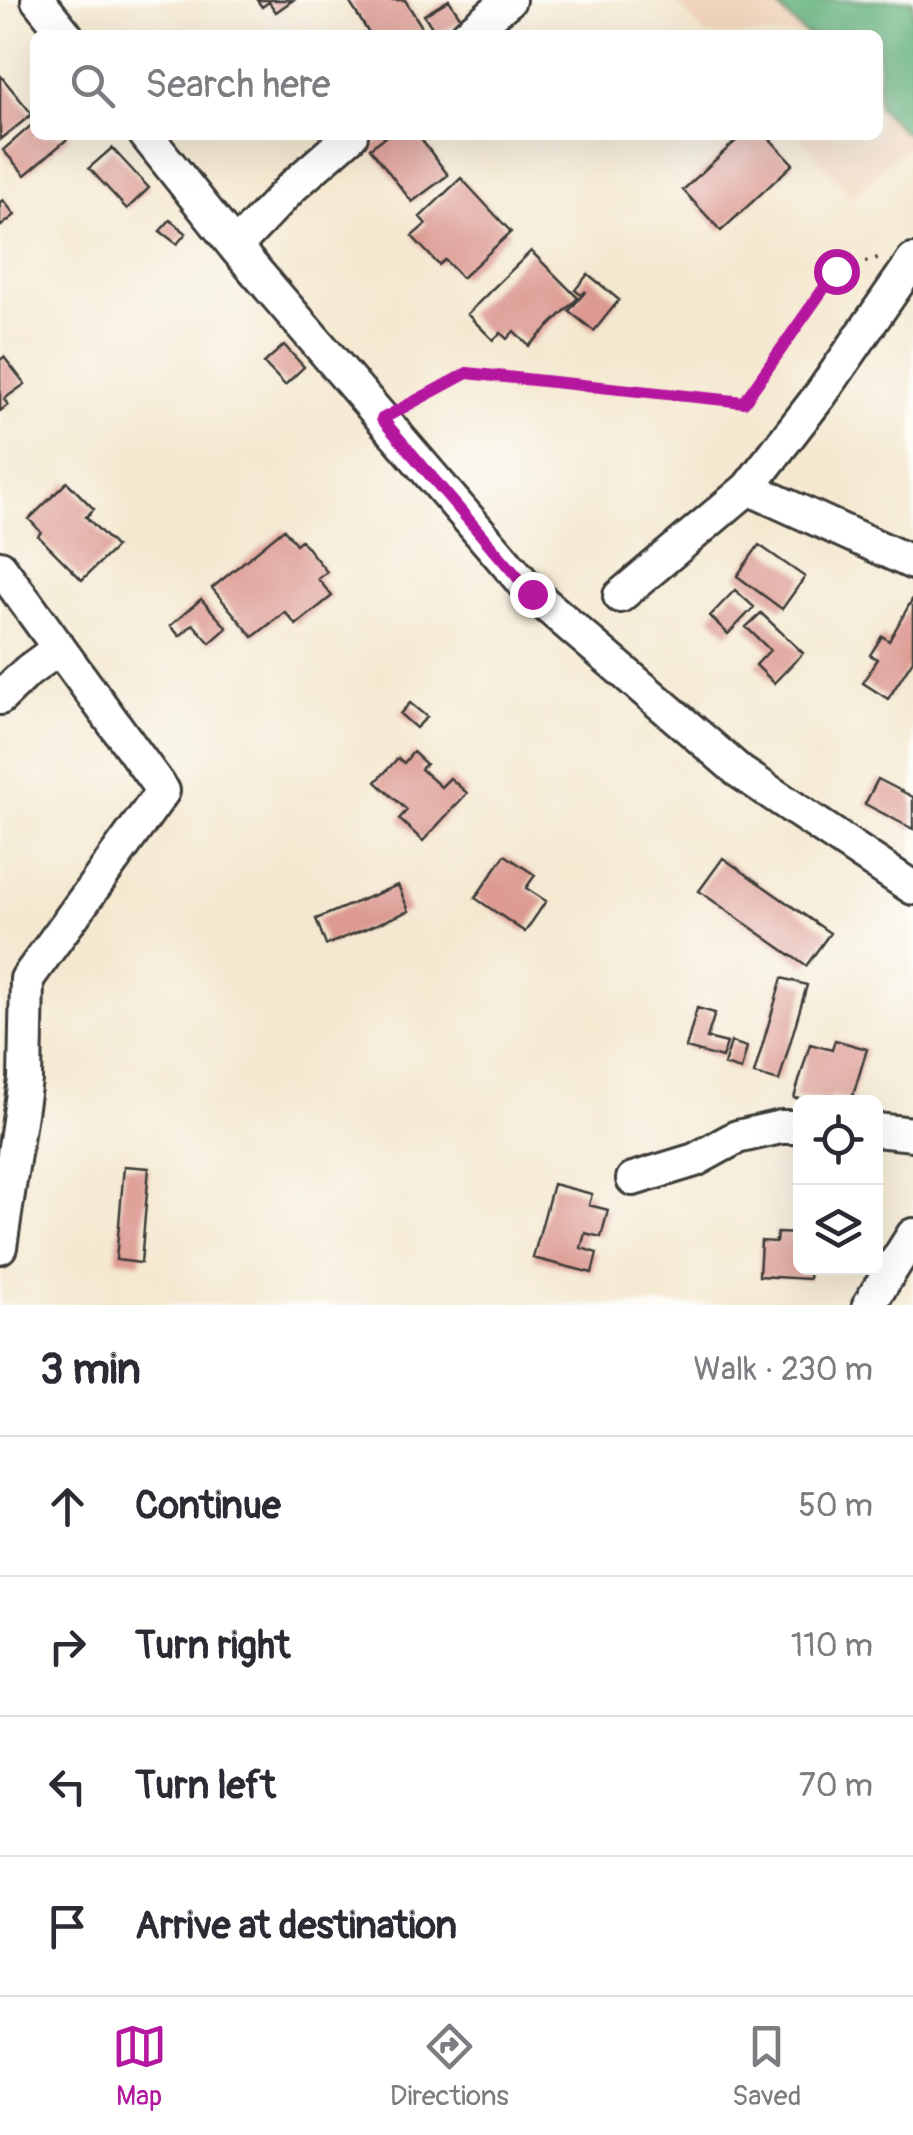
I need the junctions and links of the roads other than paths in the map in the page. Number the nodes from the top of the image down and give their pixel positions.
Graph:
1 (38, 0) edge
2 (509, 0) edge
3 (62, 30) edge
4 (473, 30) edge
5 (150, 140) edge
6 (345, 140) edge
7 (235, 247) junction
8 (905, 256) edge
9 (748, 488) junction
10 (913, 563) edge
11 (0, 567) edge
12 (620, 596) dead end
13 (58, 649) junction
14 (0, 698) edge
15 (913, 888) edge
16 (793, 1127) edge
17 (883, 1131) edge
18 (913, 1134) edge
19 (633, 1179) dead end
20 (913, 1235) edge
21 (0, 1247) edge
22 (869, 1305) edge

1 - 3 street
2 - 4 street
5 - 7 street
6 - 7 street
7 - 15 street
8 - 9 street
9 - 10 street
9 - 12 street
11 - 13 street
13 - 14 street
13 - 21 street
16 - 19 street
17 - 18 street
20 - 22 street

